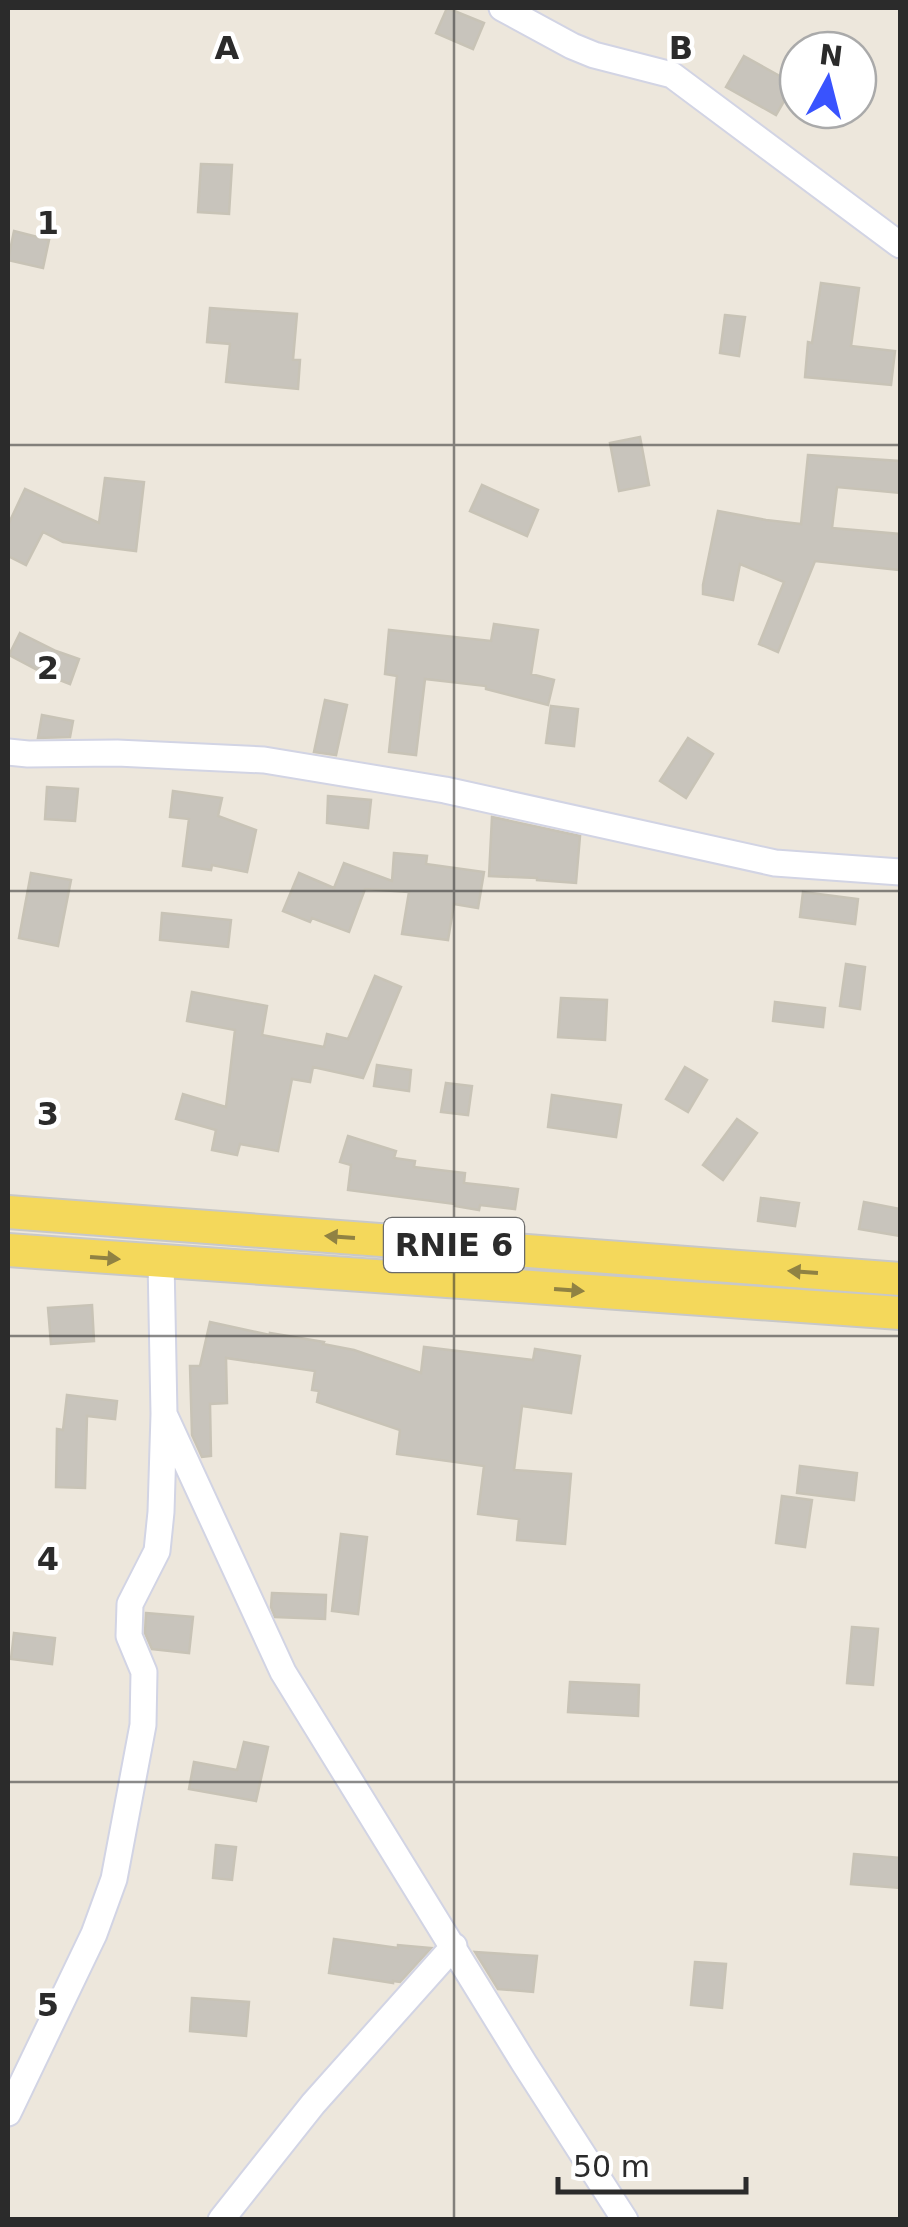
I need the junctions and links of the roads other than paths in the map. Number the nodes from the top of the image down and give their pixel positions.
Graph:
1 (502, 8) edge
2 (900, 245) edge
3 (8, 752) edge
4 (900, 872) edge
5 (8, 1212) edge
6 (8, 1250) edge
7 (160, 1261) junction
8 (900, 1279) edge
9 (900, 1314) edge
10 (164, 1414) junction
11 (454, 1946) junction
12 (8, 2113) edge
13 (220, 2220) edge
14 (625, 2220) edge

1 - 2 street
3 - 4 street
8 -> 5 main road, RNIE 6
6 -> 7 main road, RNIE 6
7 -> 9 main road, RNIE 6
7 - 10 street
10 - 11 street
10 - 12 street
11 - 13 street
11 - 14 street

